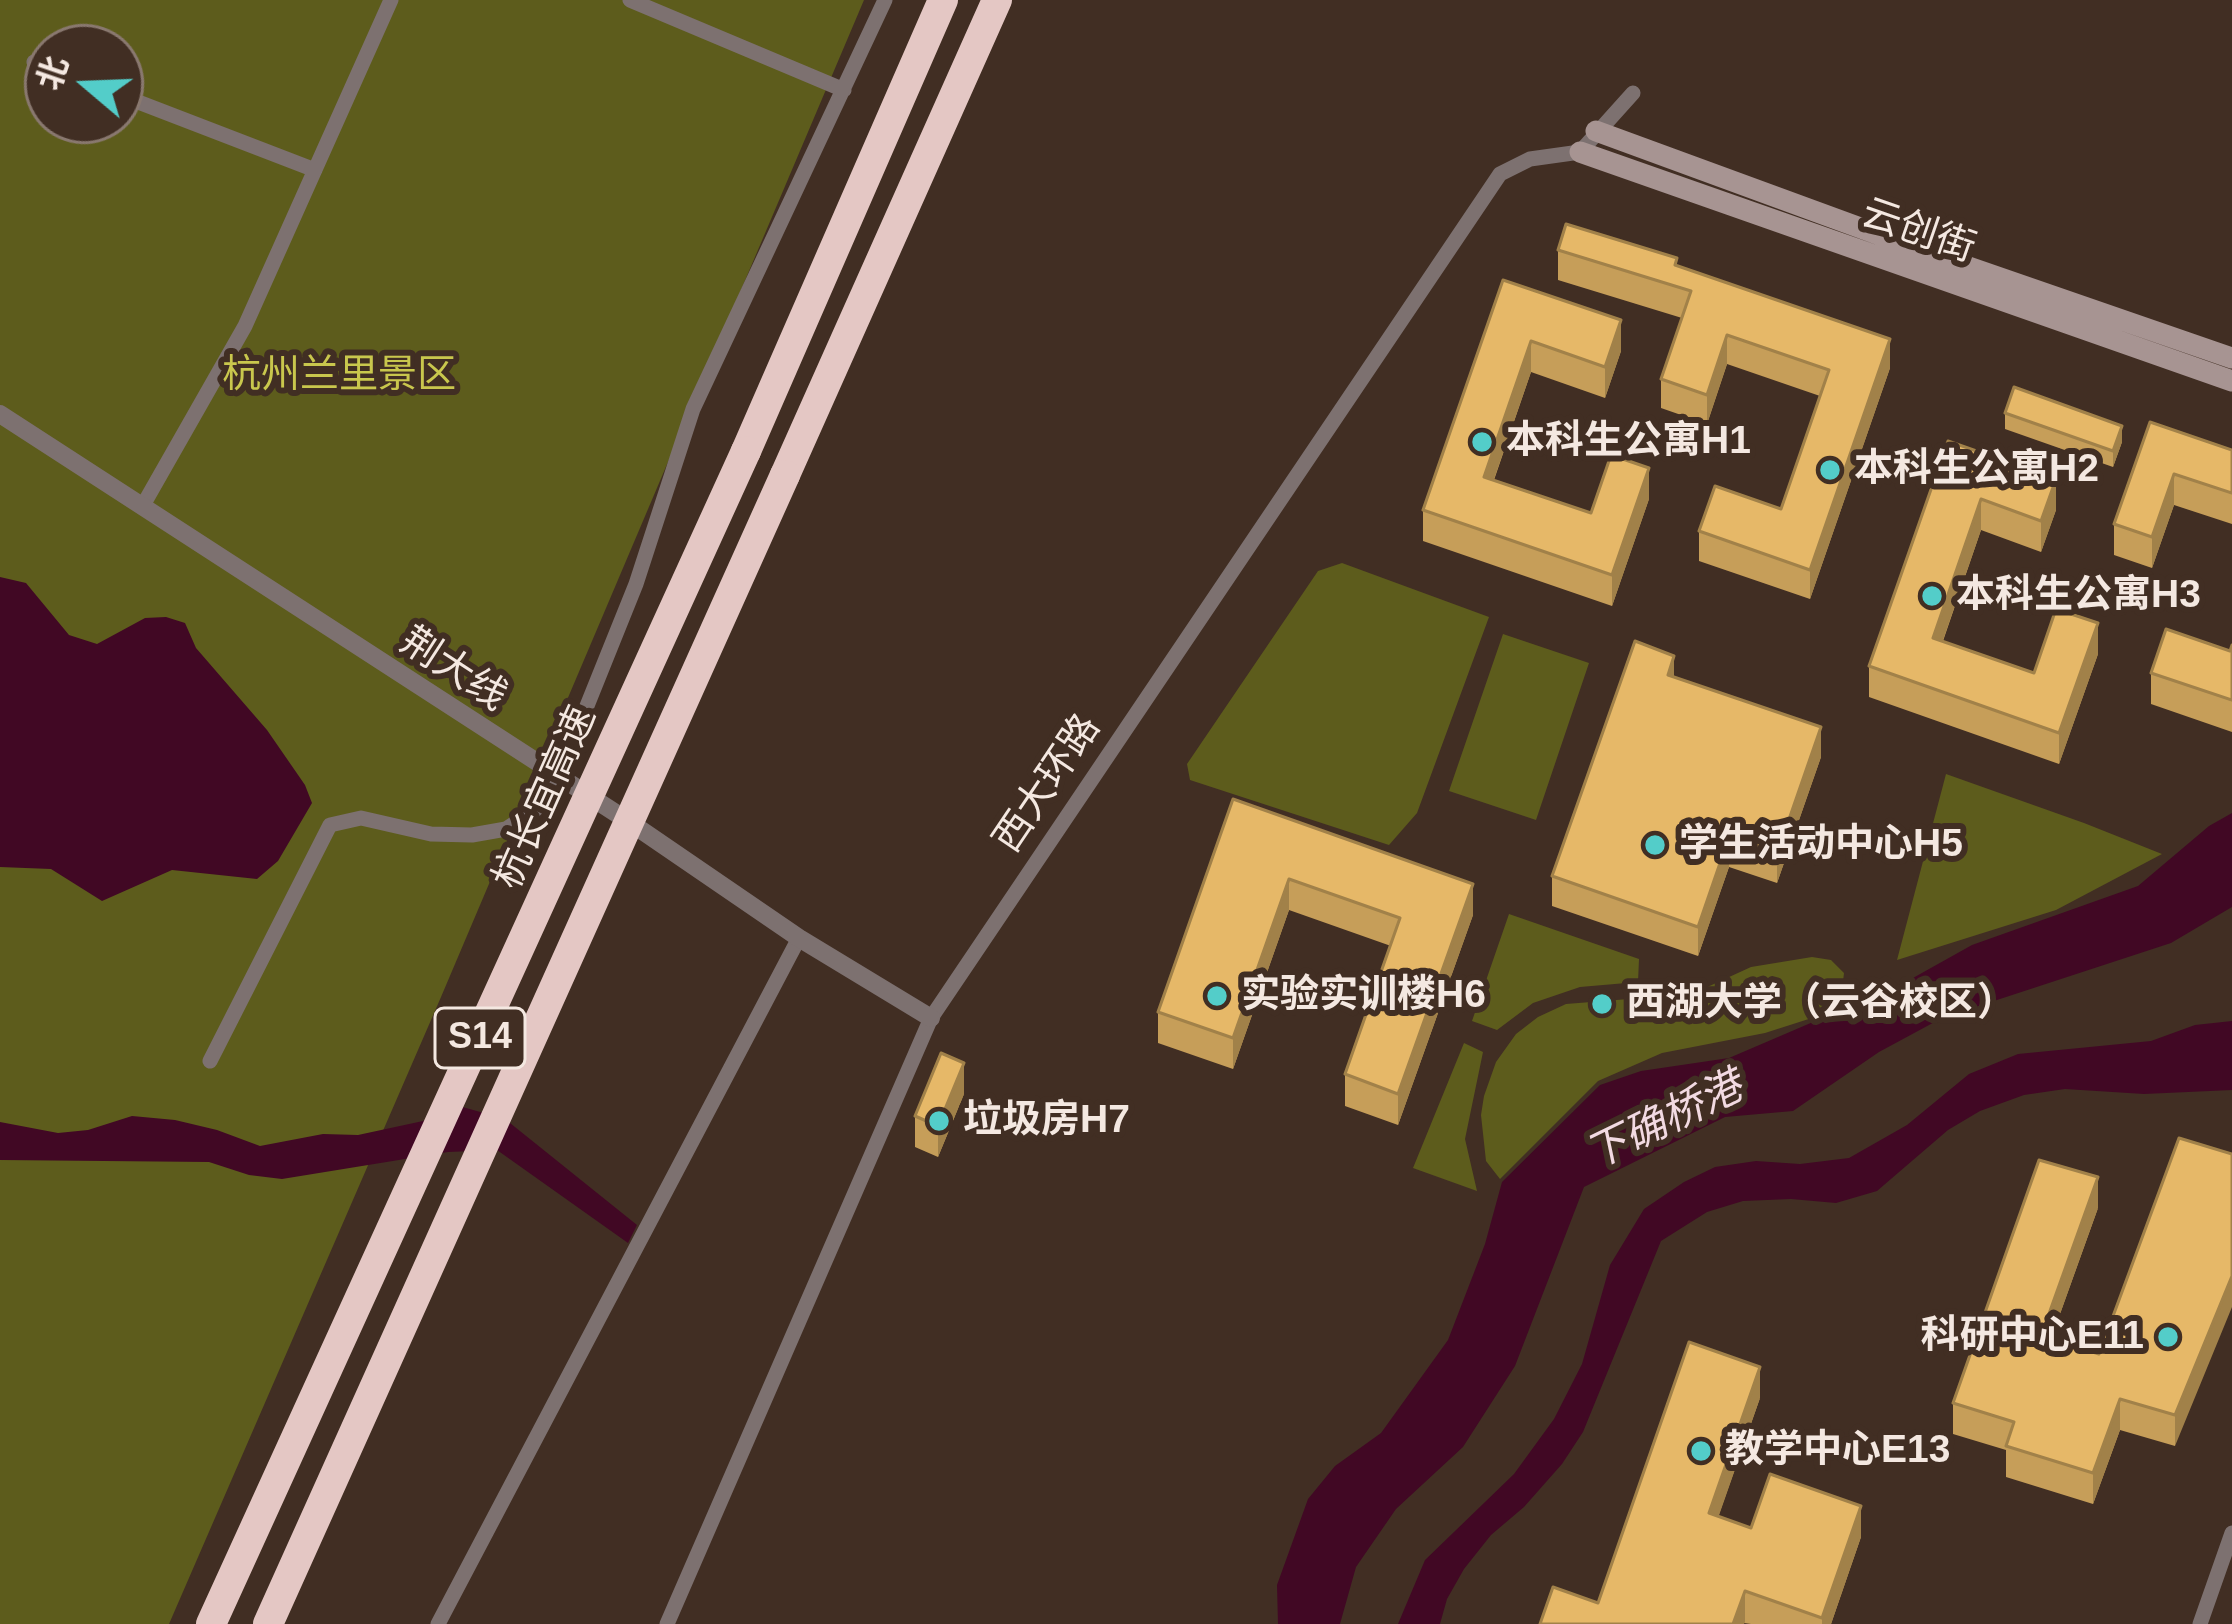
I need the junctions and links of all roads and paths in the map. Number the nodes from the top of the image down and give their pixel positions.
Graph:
1 (391, 0) edge
2 (885, 0) edge
3 (943, 0) edge
4 (1001, 0) edge
5 (640, 2) edge
6 (844, 90) junction
7 (1633, 93) dead end
8 (144, 104) edge
9 (1596, 131) junction
10 (1580, 152) junction
11 (315, 170) junction
12 (2232, 358) edge
13 (2232, 381) edge
14 (0, 414) edge
15 (142, 507) junction
16 (559, 778) junction
17 (799, 938) junction
18 (931, 1018) junction
19 (210, 1061) dead end
20 (2232, 1533) edge
21 (211, 1624) edge
22 (268, 1624) edge
23 (438, 1624) edge
24 (667, 1624) edge
25 (2200, 1624) edge

1 - 11 street
2 - 6 street
3 - 21 highway, 杭长宜高速 / S14, bridge
4 - 22 highway, S14, bridge
5 - 6 street
6 - 16 street
7 - 9 street
8 - 11 street
9 - 10 street
9 - 12 main road, 云创街
10 - 13 main road, 云创街
10 - 18 street, 西大环路
11 - 15 street
14 - 15 street, 荆大线
15 - 16 street, 荆大线
16 - 17 street, 荆大线
16 - 19 street
17 - 18 street, 荆大线
17 - 23 street
18 - 24 street, 西大环路
20 - 25 street

